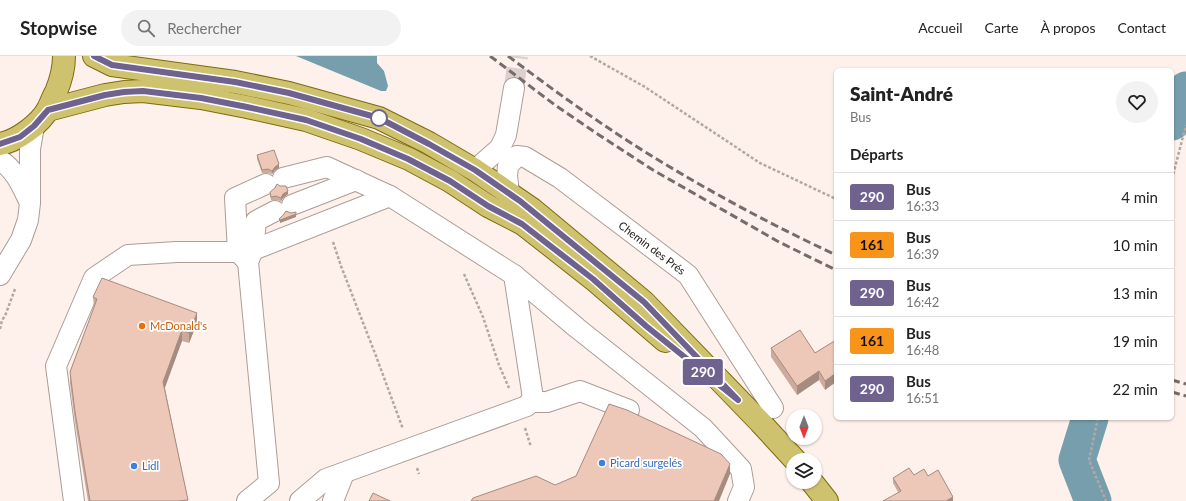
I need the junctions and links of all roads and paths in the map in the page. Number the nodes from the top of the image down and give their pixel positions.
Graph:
1 (64, 56) edge
2 (94, 56) edge
3 (590, 56) edge
4 (514, 88) tunnel mouth
5 (48, 110) junction
6 (1186, 125) edge
7 (34, 126) junction
8 (0, 144) edge
9 (0, 160) edge
10 (475, 170) junction
11 (1174, 171) edge
12 (356, 180) junction
13 (509, 193) junction
14 (390, 196) junction
15 (834, 198) edge
16 (30, 203) junction
17 (333, 242) dead end
18 (246, 255) junction
19 (464, 274) dead end
20 (0, 275) edge
21 (514, 275) junction
22 (0, 321) edge
23 (0, 330) edge
24 (738, 400) junction
25 (524, 406) junction
26 (773, 408) dead end
27 (629, 410) edge
28 (1098, 420) edge
29 (531, 447) dead end
30 (410, 448) junction
31 (789, 453) edge
32 (344, 473) junction
33 (419, 474) dead end
34 (818, 489) edge
35 (74, 501) edge
36 (247, 501) edge
37 (300, 501) edge
38 (333, 501) edge
39 (738, 501) edge
40 (827, 501) edge
41 (1106, 501) edge

1 - 5 main road
2 - 10 main road
3 - 15 path
4 - 10 street
5 - 7 main road
5 - 24 main road
6 - 11 path
7 - 8 main road
7 - 16 street
9 - 16 street
10 - 13 main road
12 - 14 street
12 - 18 street
12 - 18 street
13 - 24 main road
13 - 26 street, Chemin des Prés
14 - 18 street
14 - 21 street
16 - 20 street
17 - 30 path
18 - 35 street
18 - 36 street
19 - 25 path
21 - 25 street
21 - 39 street
22 - 23 path
24 - 31 main road
25 - 27 street
25 - 29 path
25 - 30 street
28 - 41 path
30 - 32 street
30 - 33 path
32 - 37 street
32 - 38 street
34 - 40 main road

